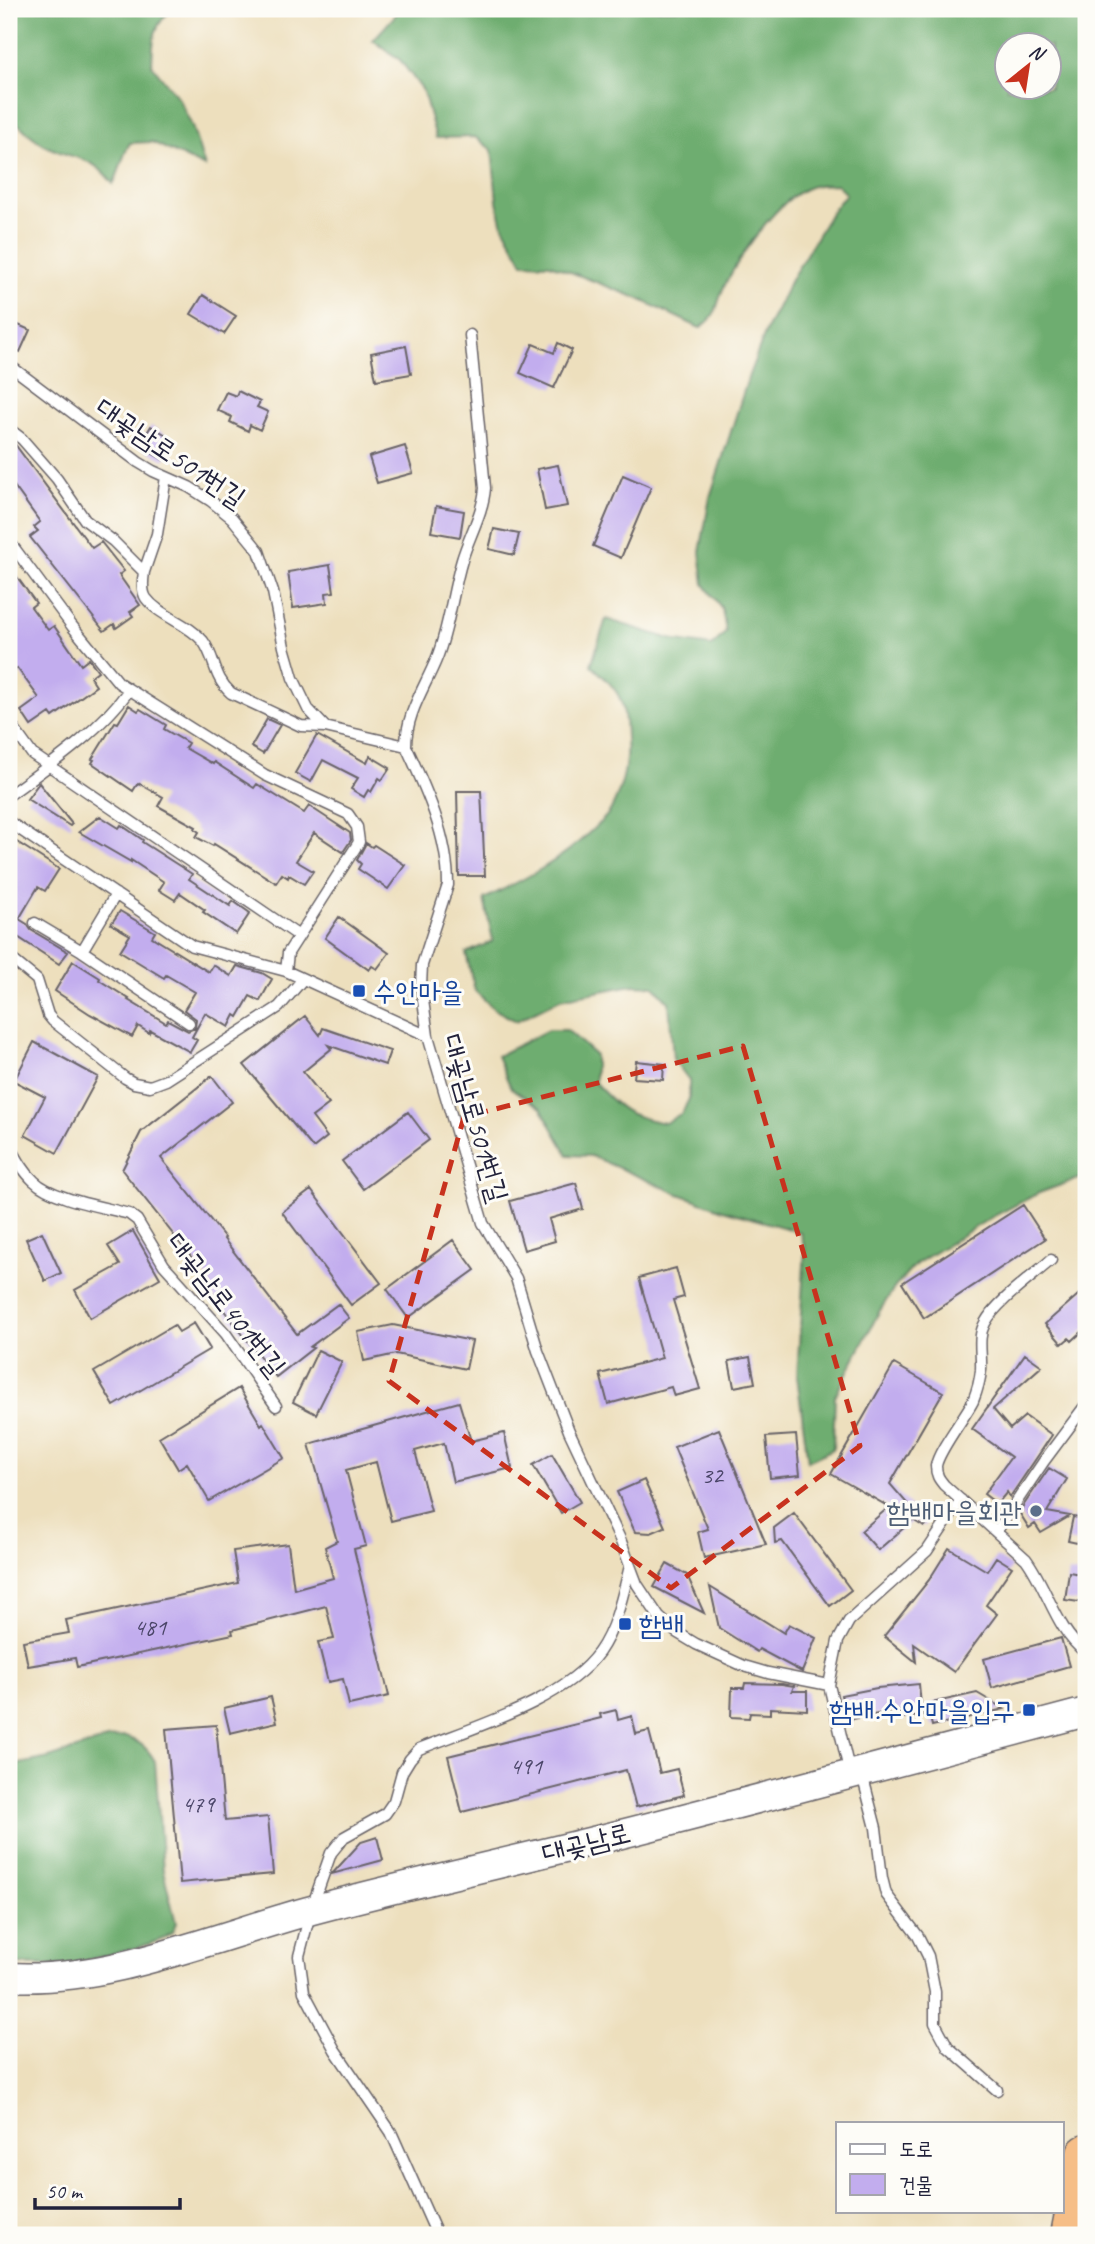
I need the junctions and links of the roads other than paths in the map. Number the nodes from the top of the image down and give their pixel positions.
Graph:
1 (470, 335) dead end
2 (9, 365) edge
3 (9, 429) edge
4 (166, 477) junction
5 (9, 541) edge
6 (144, 572) junction
7 (129, 690) junction
8 (9, 722) edge
9 (325, 727) junction
10 (406, 746) junction
11 (49, 765) junction
12 (9, 794) edge
13 (9, 822) edge
14 (116, 894) junction
15 (35, 923) dead end
16 (299, 936) junction
17 (82, 951) junction
18 (9, 957) edge
19 (286, 971) junction
20 (303, 979) junction
21 (189, 1023) dead end
22 (428, 1036) junction
23 (9, 1144) edge
24 (1051, 1261) dead end
25 (276, 1406) dead end
26 (1085, 1406) edge
27 (961, 1500) junction
28 (996, 1532) junction
29 (630, 1566) junction
30 (1086, 1653) edge
31 (829, 1685) junction
32 (1086, 1712) edge
33 (856, 1773) junction
34 (311, 1910) junction
35 (9, 1977) edge
36 (997, 2090) dead end
37 (1086, 2154) edge
38 (438, 2235) edge
39 (1070, 2235) edge

1 - 10 lane
2 - 4 lane, 대곶남로501번길
3 - 6 lane
4 - 6 lane
4 - 9 lane, 대곶남로501번길
5 - 7 lane
6 - 9 lane
7 - 11 lane
7 - 16 lane
8 - 11 lane
9 - 10 lane
10 - 22 lane, 대곶남로501번길
11 - 12 lane
11 - 16 lane
13 - 14 lane
14 - 17 lane
14 - 19 lane
15 - 17 lane
16 - 19 lane
17 - 21 lane
18 - 20 lane
19 - 20 lane
20 - 22 lane
22 - 29 lane, 대곶남로501번길
23 - 25 lane, 대곶남로401번길
24 - 27 lane
26 - 28 lane
27 - 28 lane
27 - 31 lane
28 - 30 lane
29 - 31 lane, 대곶남로501번길
29 - 34 lane
31 - 33 lane
32 - 33 street, 대곶남로
33 - 34 street, 대곶남로
33 - 36 lane
34 - 35 street, 대곶남로
34 - 38 lane
37 - 39 highway

